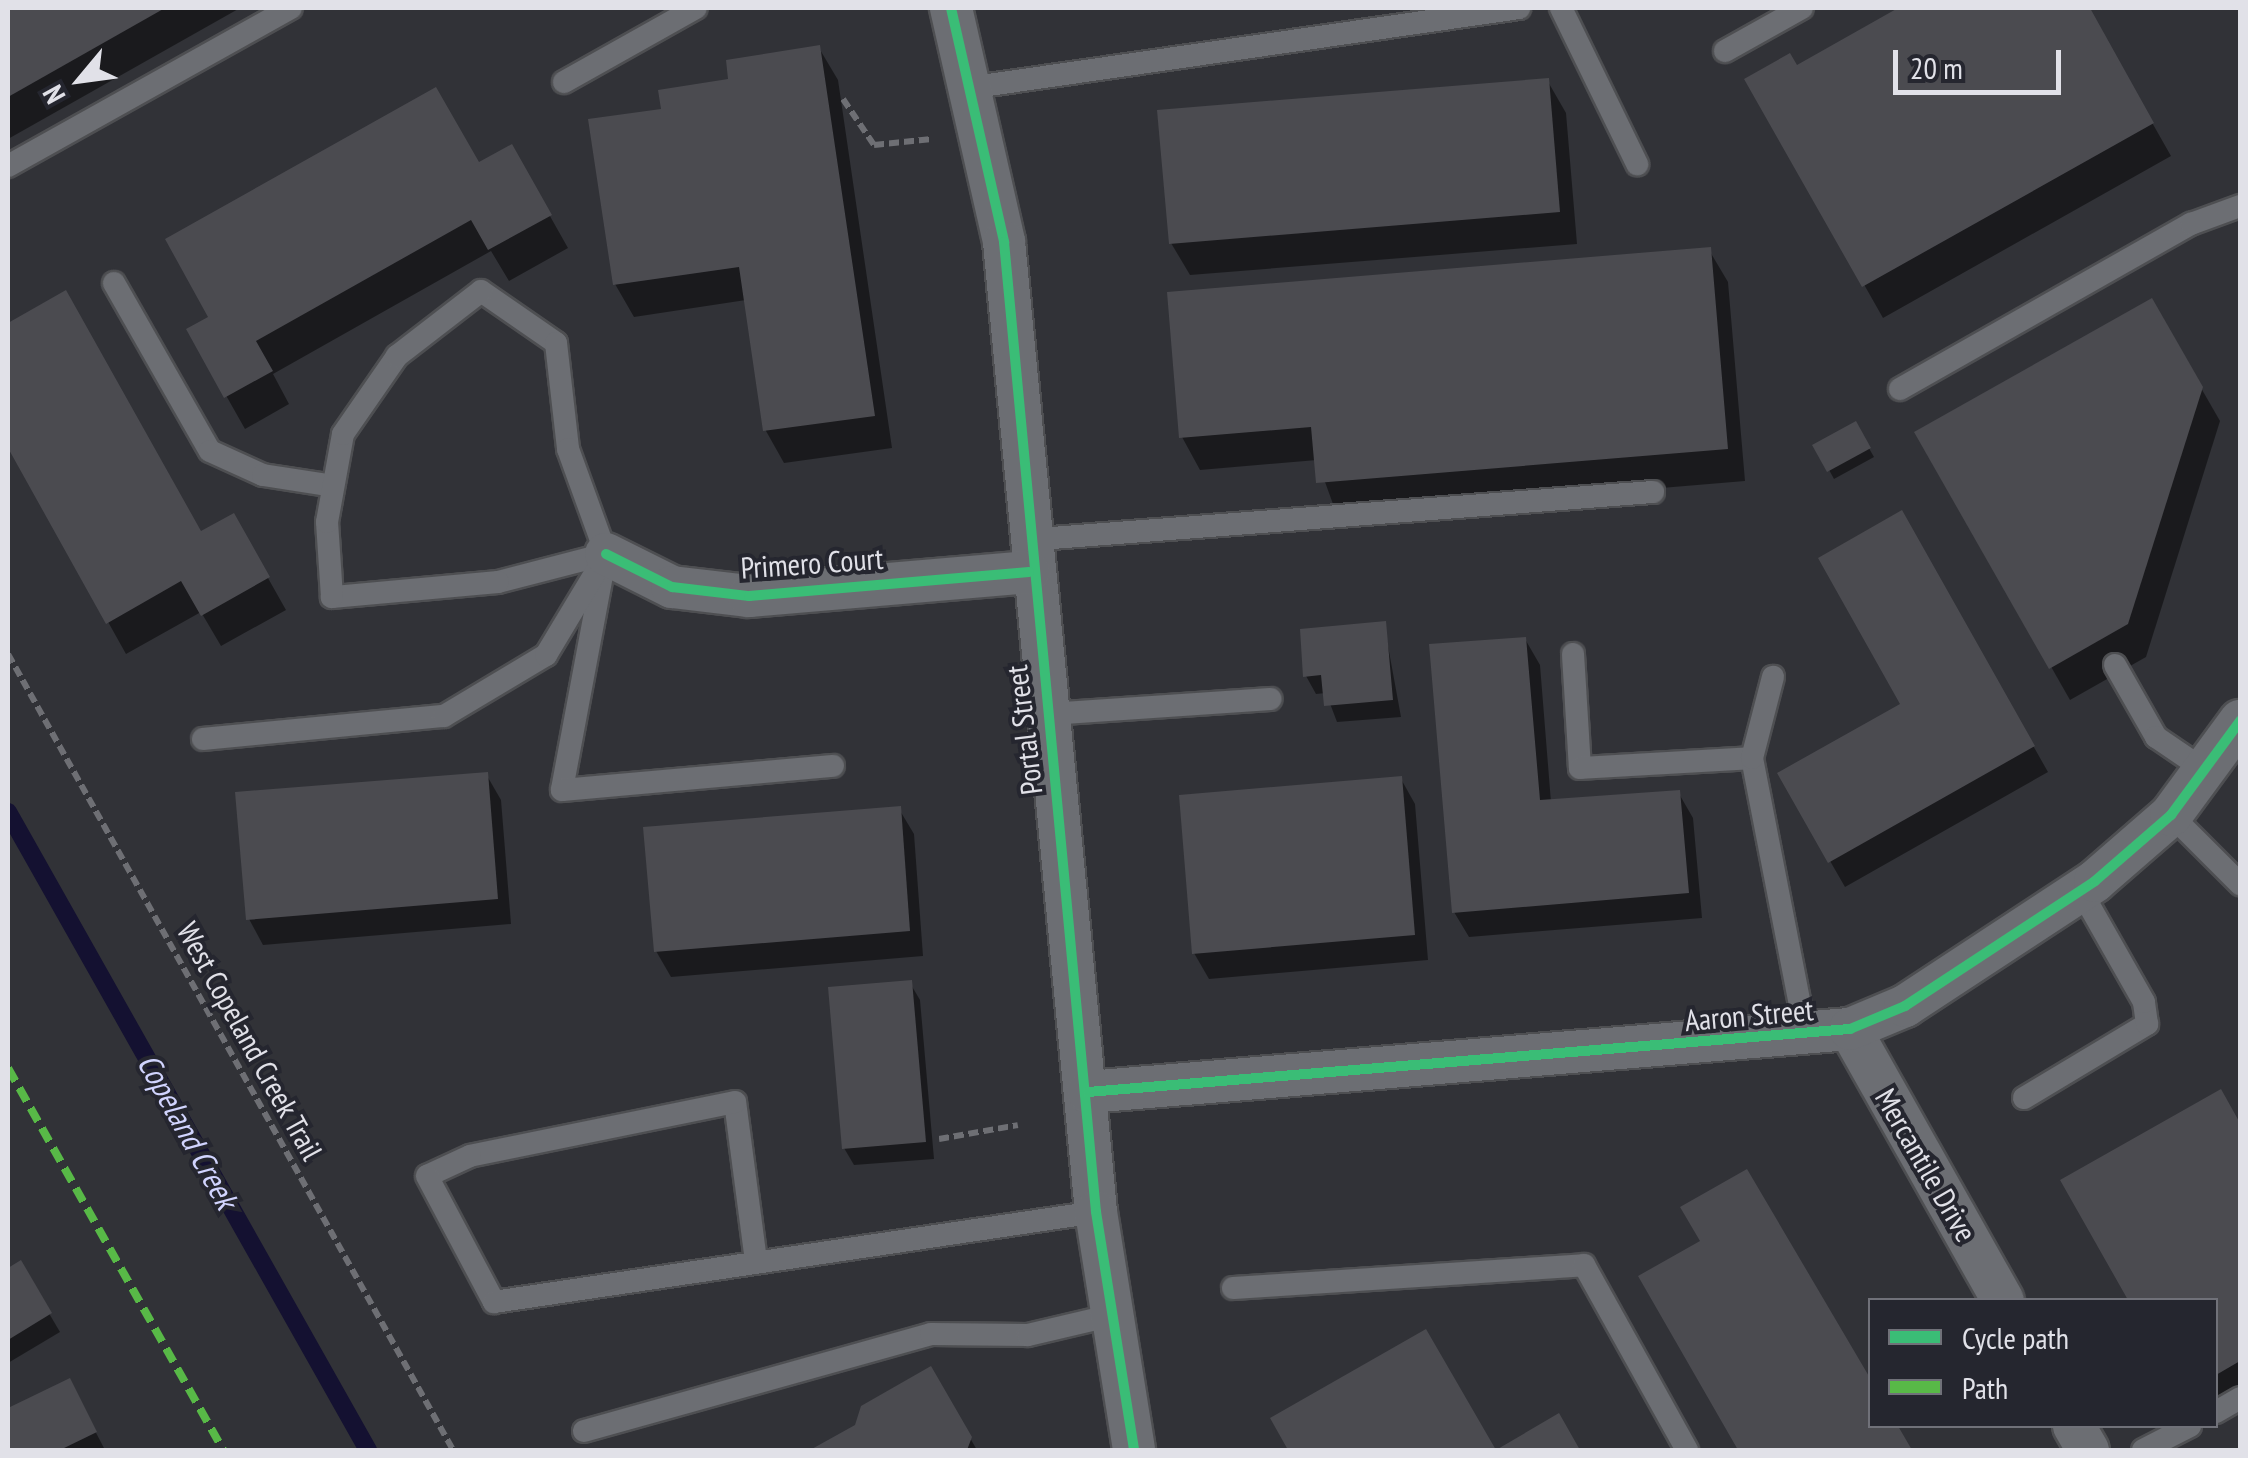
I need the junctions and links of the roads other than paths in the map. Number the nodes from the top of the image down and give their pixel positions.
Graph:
1 (290, 8) edge
2 (696, 8) edge
3 (951, 8) edge
4 (1518, 8) edge
5 (1562, 8) edge
6 (1802, 8) edge
7 (1725, 51) dead end
8 (564, 82) dead end
9 (975, 87) junction
10 (1637, 164) dead end
11 (8, 166) edge
12 (2240, 206) edge
13 (114, 283) dead end
14 (1900, 390) dead end
15 (334, 486) junction
16 (1654, 492) dead end
17 (606, 554) junction
18 (1028, 556) junction
19 (1573, 654) dead end
20 (2114, 666) dead end
21 (1773, 677) dead end
22 (1270, 699) dead end
23 (1049, 714) junction
24 (2240, 720) edge
25 (204, 738) dead end
26 (1752, 758) junction
27 (833, 766) dead end
28 (2209, 773) junction
29 (2171, 815) junction
30 (2240, 884) edge
31 (2080, 891) junction
32 (1850, 1029) junction
33 (1806, 1038) junction
34 (1088, 1092) junction
35 (2024, 1098) dead end
36 (1096, 1212) junction
37 (756, 1261) junction
38 (1233, 1288) dead end
39 (2002, 1298) edge
40 (1109, 1316) junction
41 (2240, 1398) edge
42 (2218, 1411) edge
43 (2075, 1428) edge
44 (2186, 1428) edge
45 (584, 1431) dead end
46 (1134, 1450) edge
47 (1687, 1450) edge
48 (2088, 1450) edge
49 (2143, 1450) edge

1 - 11 lane
2 - 8 lane
3 - 9 street, Portal Street
4 - 9 lane
5 - 10 lane
6 - 7 lane
9 - 18 street, Portal Street
12 - 14 lane
13 - 15 lane
15 - 17 lane
15 - 17 lane
16 - 18 lane
17 - 18 street, Primero Court
17 - 25 lane
17 - 27 lane
18 - 23 street, Portal Street
19 - 26 lane
20 - 28 lane
21 - 26 lane
22 - 23 lane
23 - 34 street, Portal Street
24 - 28 street, Aaron Street
26 - 33 lane
28 - 29 street, Aaron Street
29 - 30 lane
29 - 31 street, Aaron Street
31 - 32 street, Aaron Street
31 - 35 lane
32 - 33 street, Aaron Street
32 - 39 street, Mercantile Drive
33 - 34 street, Aaron Street
34 - 36 street, Portal Street
36 - 37 lane
36 - 40 street, Portal Street
37 - 37 lane
38 - 47 lane
40 - 45 lane
40 - 46 street, Portal Street
41 - 42 lane
43 - 48 street
44 - 49 lane

